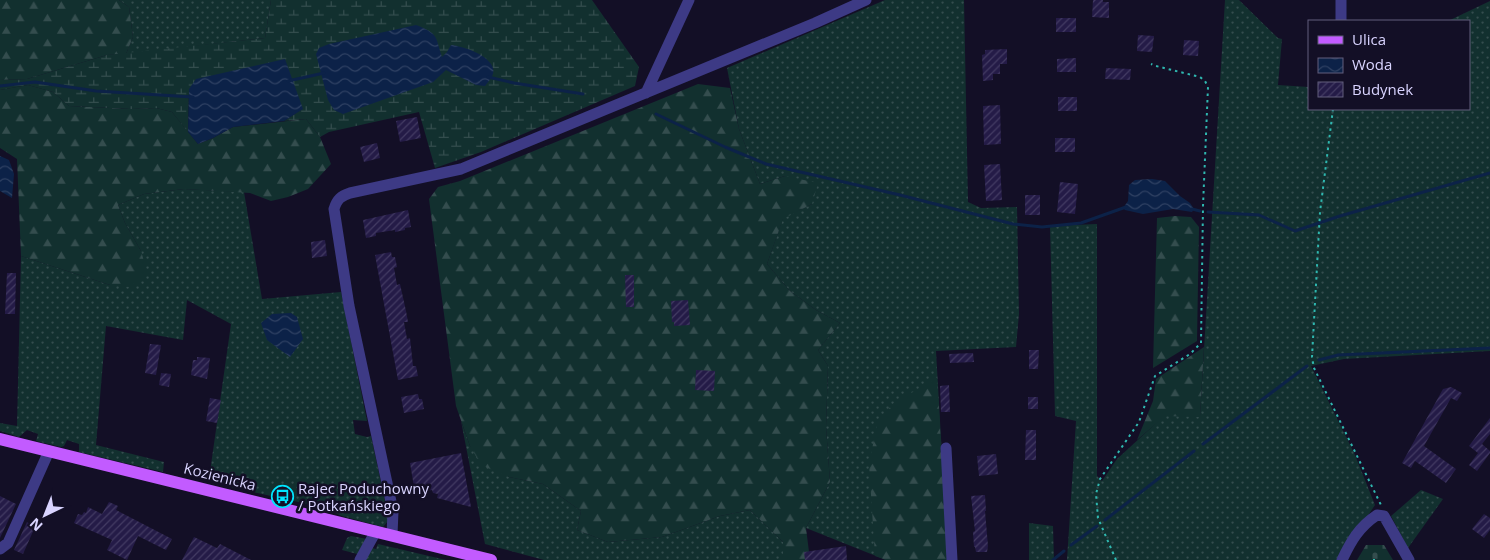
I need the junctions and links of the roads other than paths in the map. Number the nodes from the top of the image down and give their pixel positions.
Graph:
1 (689, 0) edge
2 (866, 0) edge
3 (1341, 0) edge
4 (1341, 20) edge
5 (646, 93) junction
6 (0, 439) edge
7 (946, 448) dead end
8 (49, 451) junction
9 (376, 531) junction
10 (392, 535) junction
11 (0, 549) edge
12 (360, 560) edge
13 (491, 560) edge
14 (952, 560) edge
15 (1342, 560) edge
16 (1409, 560) edge

1 - 5 street
2 - 5 street
3 - 4 street
5 - 10 street
6 - 8 main road, Kozienicka
7 - 14 street
8 - 9 main road, Kozienicka
8 - 11 street
9 - 10 main road, Kozienicka
9 - 12 street
10 - 13 main road, Kozienicka
15 - 16 street

